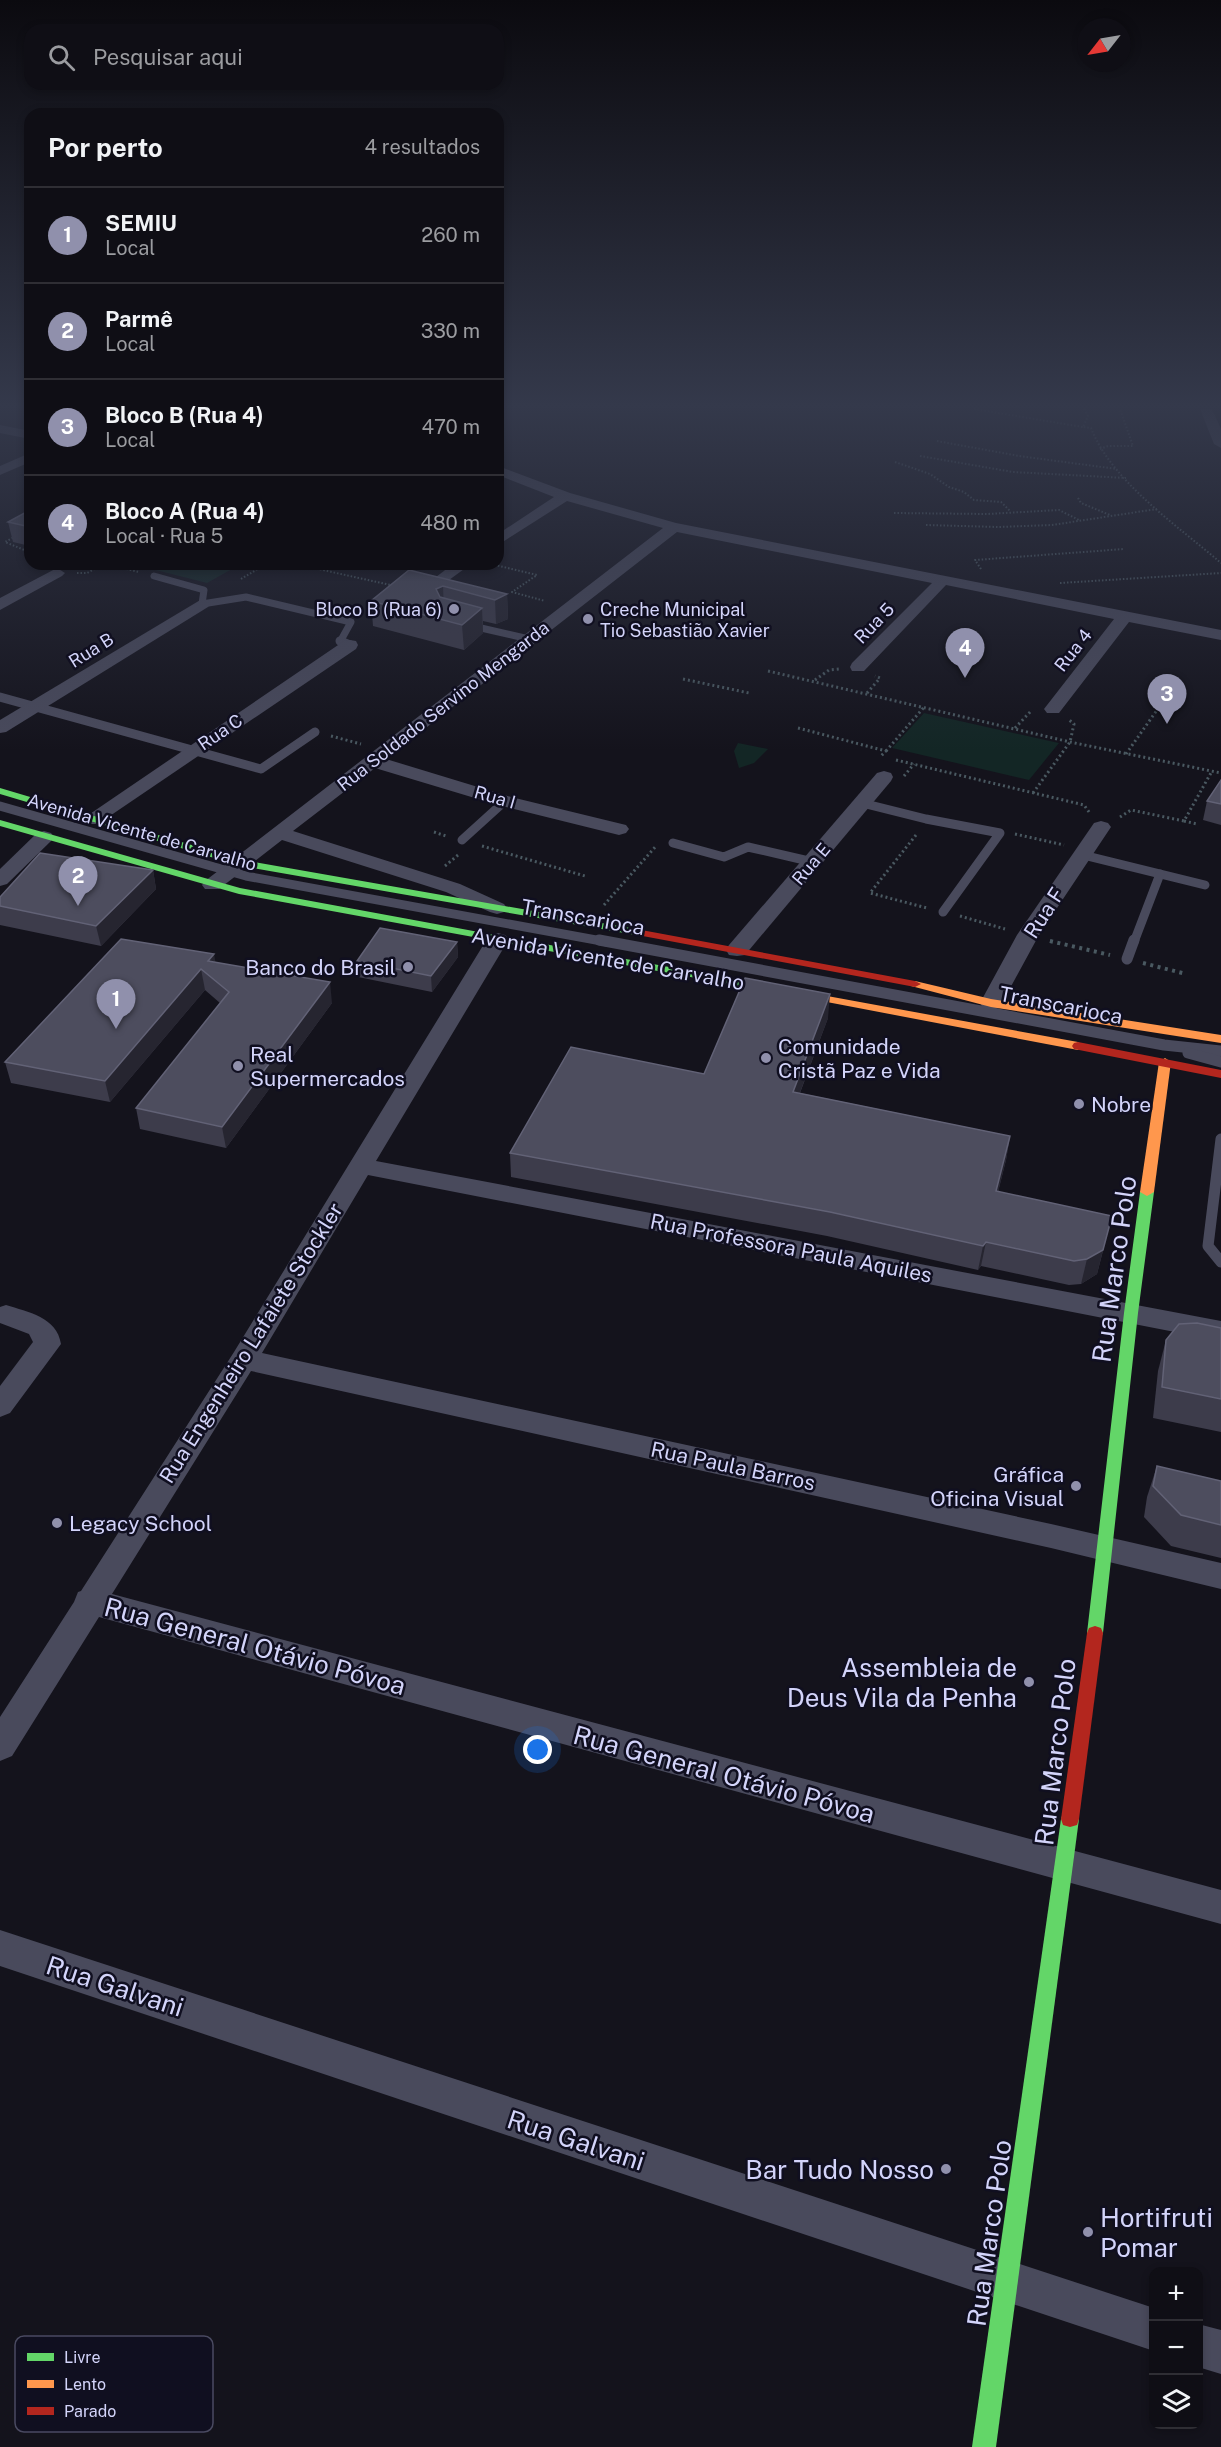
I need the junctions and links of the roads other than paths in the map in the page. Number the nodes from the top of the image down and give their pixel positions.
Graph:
1 (525, 523) edge
2 (661, 523) edge
3 (674, 527) junction
4 (504, 537) edge
5 (454, 570) edge
6 (57, 573) road end
7 (154, 576) road end
8 (444, 577) edge
9 (943, 580) junction
10 (0, 604) edge
11 (202, 604) junction
12 (1125, 616) junction
13 (462, 623) edge
14 (1221, 635) edge
15 (529, 639) junction
16 (350, 645) joint
17 (858, 667) dead end
18 (0, 697) edge
19 (37, 708) junction
20 (1053, 709) dead end
21 (0, 728) edge
22 (315, 732) road end
23 (192, 751) junction
24 (379, 756) junction
25 (884, 777) dead end
26 (0, 791) edge
27 (505, 801) junction
28 (862, 803) junction
29 (0, 806) edge
30 (91, 820) junction
31 (0, 823) edge
32 (1101, 827) road end
33 (619, 829) dead end
34 (278, 833) junction
35 (44, 837) junction
36 (462, 840) road end
37 (673, 843) dead end
38 (1084, 853) junction
39 (813, 862) junction
40 (235, 867) junction
41 (1160, 874) junction
42 (0, 880) edge
43 (212, 885) junction
44 (1205, 885) dead end
45 (497, 908) junction
46 (943, 912) dead end
47 (498, 939) junction
48 (737, 950) junction
49 (1127, 959) dead end
50 (991, 1003) junction
51 (1221, 1039) edge
52 (1164, 1045) junction
53 (1221, 1051) edge
54 (1165, 1062) junction
55 (1221, 1062) edge
56 (1221, 1074) edge
57 (1221, 1139) edge
58 (361, 1166) junction
59 (1221, 1262) edge
60 (1131, 1313) junction
61 (6, 1316) dead end
62 (1221, 1331) edge
63 (244, 1359) junction
64 (0, 1406) edge
65 (1106, 1548) junction
66 (1221, 1576) edge
67 (89, 1601) junction
68 (0, 1746) edge
69 (1065, 1866) junction
70 (1221, 1907) edge
71 (0, 1948) edge
72 (1007, 2283) junction
73 (1149, 2328) edge
74 (1203, 2346) edge
75 (1221, 2352) edge
76 (984, 2447) edge

1 - 4 street
2 - 3 street
3 - 9 street
3 - 15 street, Rua Soldado Servino Mengarda
5 - 8 street
6 - 10 street
7 - 11 lane
9 - 12 street
9 - 17 street, Rua 5
11 - 16 lane
11 - 19 street, Rua B
12 - 14 street
12 - 20 street, Rua 4
13 - 15 lane
15 - 24 street, Rua Soldado Servino Mengarda
16 - 23 street, Rua C
18 - 19 lane
19 - 21 street, Rua B
19 - 23 lane
22 - 23 lane
23 - 30 street, Rua C
24 - 27 street, Rua I
24 - 34 street, Rua Soldado Servino Mengarda
25 - 28 street, Rua E
26 - 30 main road, Avenida Vicente de Carvalho
27 - 33 street, Rua I
27 - 36 lane
28 - 39 street, Rua E
28 - 46 lane
29 - 40 lane, Transcarioca
30 - 40 main road, Avenida Vicente de Carvalho
31 - 35 main road, Avenida Vicente de Carvalho
32 - 38 street, Rua F
34 - 40 street, Rua Soldado Servino Mengarda
34 - 45 street, Avenida Vicente de Carvalho
35 - 42 street
35 - 43 main road, Avenida Vicente de Carvalho
37 - 39 lane
38 - 41 lane
38 - 50 street, Rua F
39 - 48 street, Rua E
40 - 43 street, Rua Soldado Servino Mengarda
40 - 45 main road, Avenida Vicente de Carvalho
40 - 52 lane, Transcarioca
41 - 44 lane
41 - 49 lane
43 - 47 main road, Avenida Vicente de Carvalho
45 - 48 main road, Avenida Vicente de Carvalho
47 - 54 main road, Avenida Vicente de Carvalho
47 - 58 street, Rua Engenheiro Lafaiete Stockler
48 - 50 main road, Avenida Vicente de Carvalho
50 - 51 main road, Avenida Vicente de Carvalho
52 - 53 lane, Transcarioca
52 - 55 lane, Transcarioca
54 - 56 main road, Avenida Vicente de Carvalho
54 - 60 main road, Rua Marco Polo
57 - 59 lane
58 - 60 street, Rua Professora Paula Aquiles
58 - 63 street, Rua Engenheiro Lafaiete Stockler
60 - 62 street, Rua Professora Paula Aquiles
60 - 65 main road, Rua Marco Polo
61 - 64 street
63 - 65 street, Rua Paula Barros
63 - 67 street, Rua Engenheiro Lafaiete Stockler
65 - 66 street, Rua Paula Barros
65 - 69 main road, Rua Marco Polo
67 - 68 street, Rua Engenheiro Lafaiete Stockler
67 - 69 street, Rua General Otávio Póvoa
69 - 70 street, Rua General Otávio Póvoa
69 - 72 main road, Rua Marco Polo
71 - 72 street, Rua Galvani
72 - 73 street, Rua Galvani
72 - 76 main road, Rua Marco Polo
74 - 75 street

